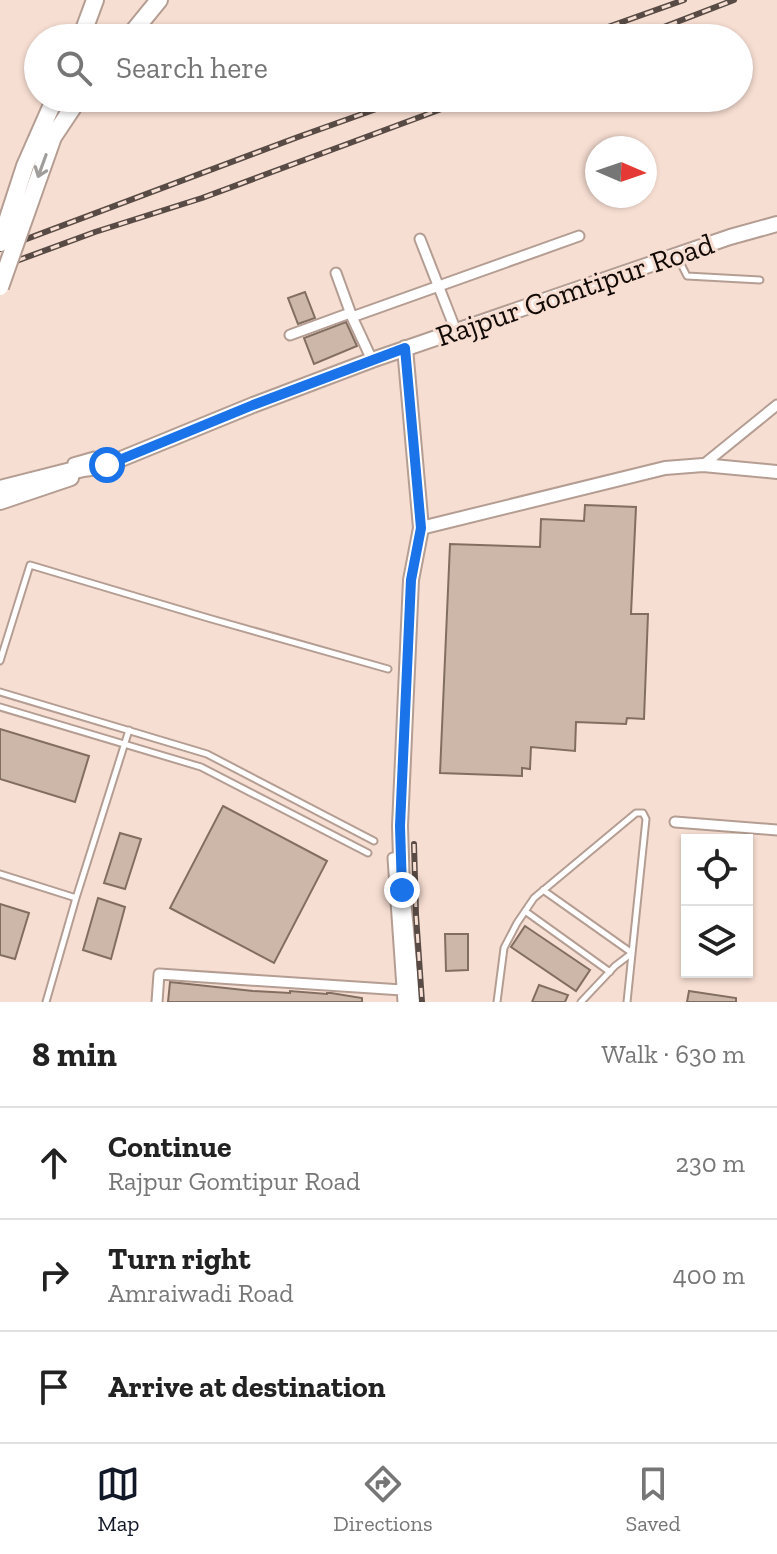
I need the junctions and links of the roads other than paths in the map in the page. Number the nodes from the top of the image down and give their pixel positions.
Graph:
1 (95, 0) edge
2 (159, 0) edge
3 (86, 24) edge
4 (139, 24) edge
5 (49, 112) edge
6 (70, 112) edge
7 (777, 224) edge
8 (579, 236) dead end
9 (420, 239) dead end
10 (0, 243) edge
11 (677, 255) junction
12 (336, 273) dead end
13 (760, 280) dead end
14 (438, 285) junction
15 (0, 287) edge
16 (351, 315) junction
17 (456, 331) junction
18 (290, 335) dead end
19 (405, 348) junction
20 (372, 360) junction
21 (777, 405) edge
22 (107, 465) junction
23 (703, 465) junction
24 (777, 472) edge
25 (0, 481) edge
26 (0, 489) edge
27 (0, 502) edge
28 (421, 528) junction
29 (0, 661) edge
30 (388, 669) dead end
31 (0, 692) edge
32 (0, 707) edge
33 (129, 730) junction
34 (125, 744) junction
35 (675, 822) dead end
36 (777, 830) edge
37 (363, 835) junction
38 (374, 841) dead end
39 (356, 847) junction
40 (368, 853) dead end
41 (401, 857) junction
42 (0, 874) edge
43 (543, 890) junction
44 (76, 898) junction
45 (525, 911) junction
46 (632, 953) junction
47 (610, 972) junction
48 (402, 990) junction
49 (47, 998) edge
50 (55, 1002) edge
51 (157, 1002) edge
52 (403, 1002) edge
53 (413, 1002) edge
54 (497, 1002) edge
55 (581, 1002) edge
56 (627, 1002) edge

1 - 3 main road
2 - 4 main road
5 - 10 main road, bridge
6 -> 15 main road, bridge
7 - 11 main road, Rajpur Gomtipur Road
8 - 14 street
9 - 14 street
11 - 13 lane
11 - 17 main road, Rajpur Gomtipur Road
12 - 16 street
14 - 16 street
14 - 17 street
16 - 18 street
16 - 20 street
17 - 19 main road, Rajpur Gomtipur Road
19 - 20 main road, Rajpur Gomtipur Road
19 - 28 main road
20 - 22 main road, Rajpur Gomtipur Road
21 - 23 street
22 - 25 street
22 - 26 main road
22 - 27 main road, Rajpur Gomtipur Road
23 - 24 street
23 - 28 street
28 - 41 main road
29 - 30 lane
31 - 33 lane
32 - 34 lane
33 - 34 lane
33 - 37 lane
34 - 39 lane
34 - 44 lane
35 - 36 street
37 - 38 lane
37 - 39 lane
39 - 40 lane
41 - 48 street
41 - 53 main road
42 - 44 lane
43 - 45 lane
43 - 46 lane
43 - 46 lane
44 - 49 lane
45 - 47 lane
45 - 54 lane
46 - 47 lane
46 - 56 lane
47 - 55 lane
48 - 51 street
48 - 52 street
49 - 50 lane

